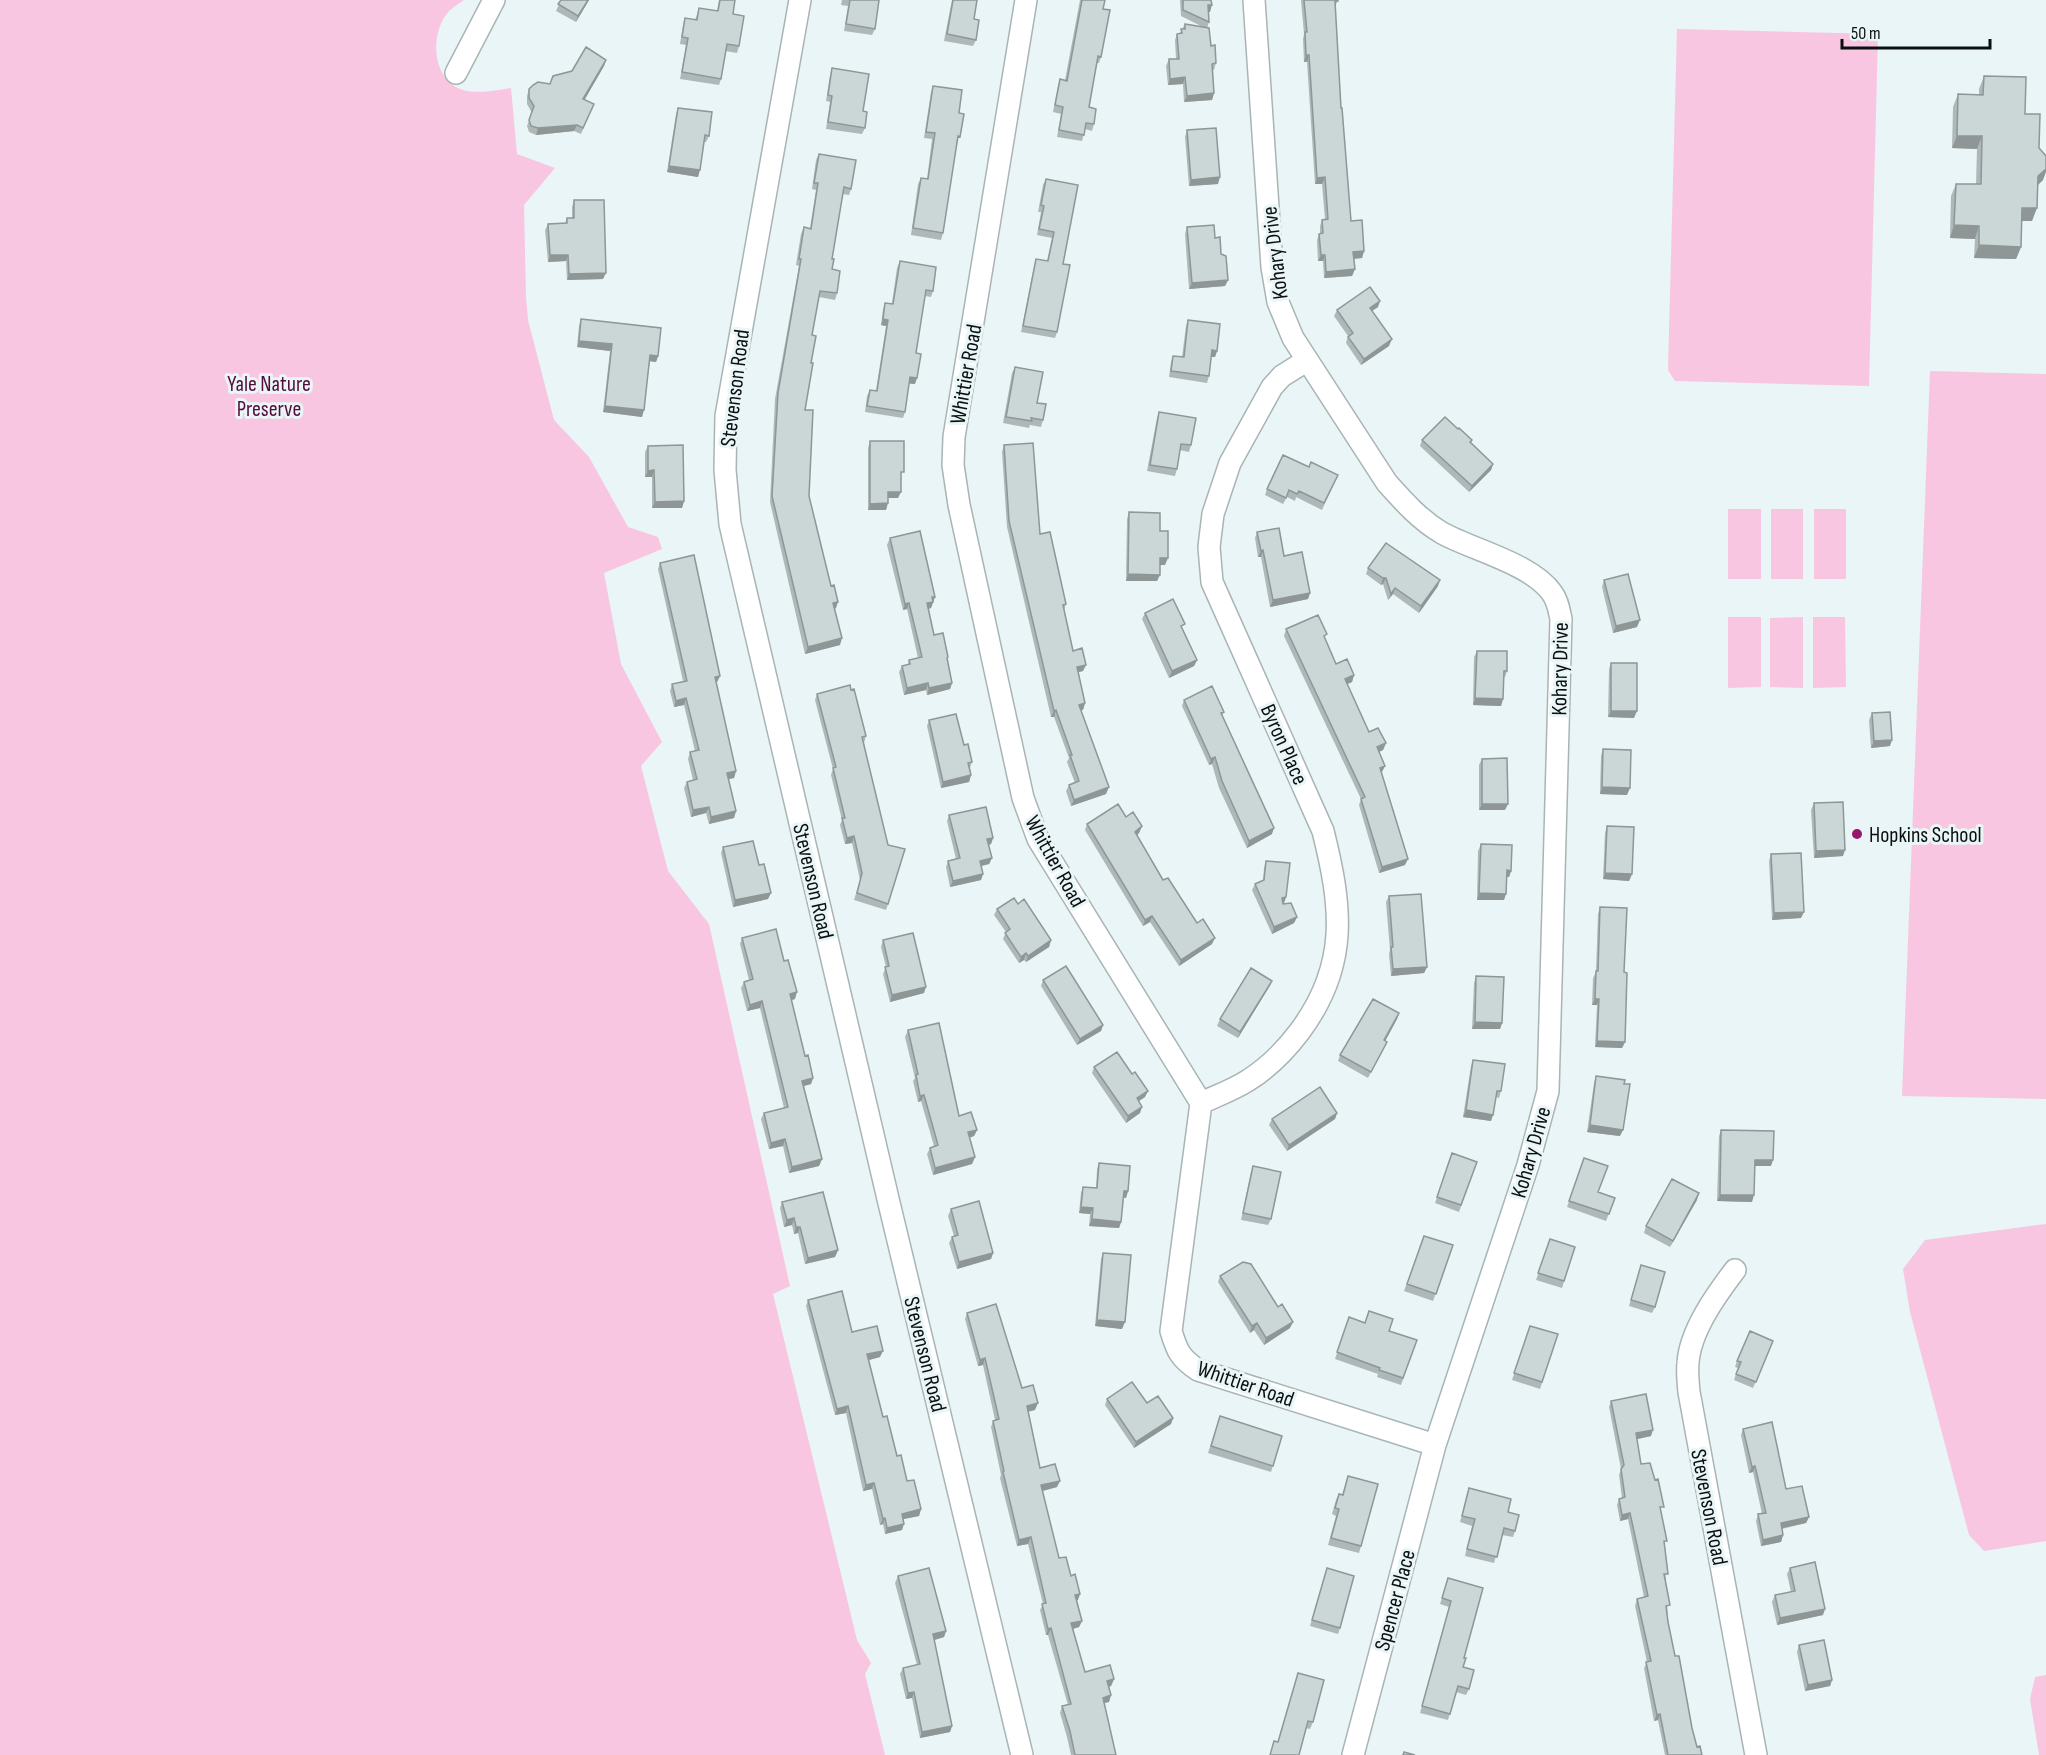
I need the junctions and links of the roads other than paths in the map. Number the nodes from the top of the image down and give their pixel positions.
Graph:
1 (494, 0) edge
2 (800, 0) edge
3 (1026, 0) edge
4 (1254, 0) edge
5 (456, 73) dead end
6 (1306, 361) junction
7 (1201, 1103) junction
8 (1735, 1270) dead end
9 (1435, 1444) junction
10 (1022, 1755) edge
11 (1353, 1755) edge
12 (1756, 1755) edge

1 - 5 street
2 - 10 street, Stevenson Road
3 - 7 street, Whittier Road
4 - 6 street, Kohary Drive
6 - 7 street, Byron Place
6 - 9 street, Kohary Drive
7 - 9 street, Whittier Road
8 - 12 street, Stevenson Road
9 - 11 street, Spencer Place

